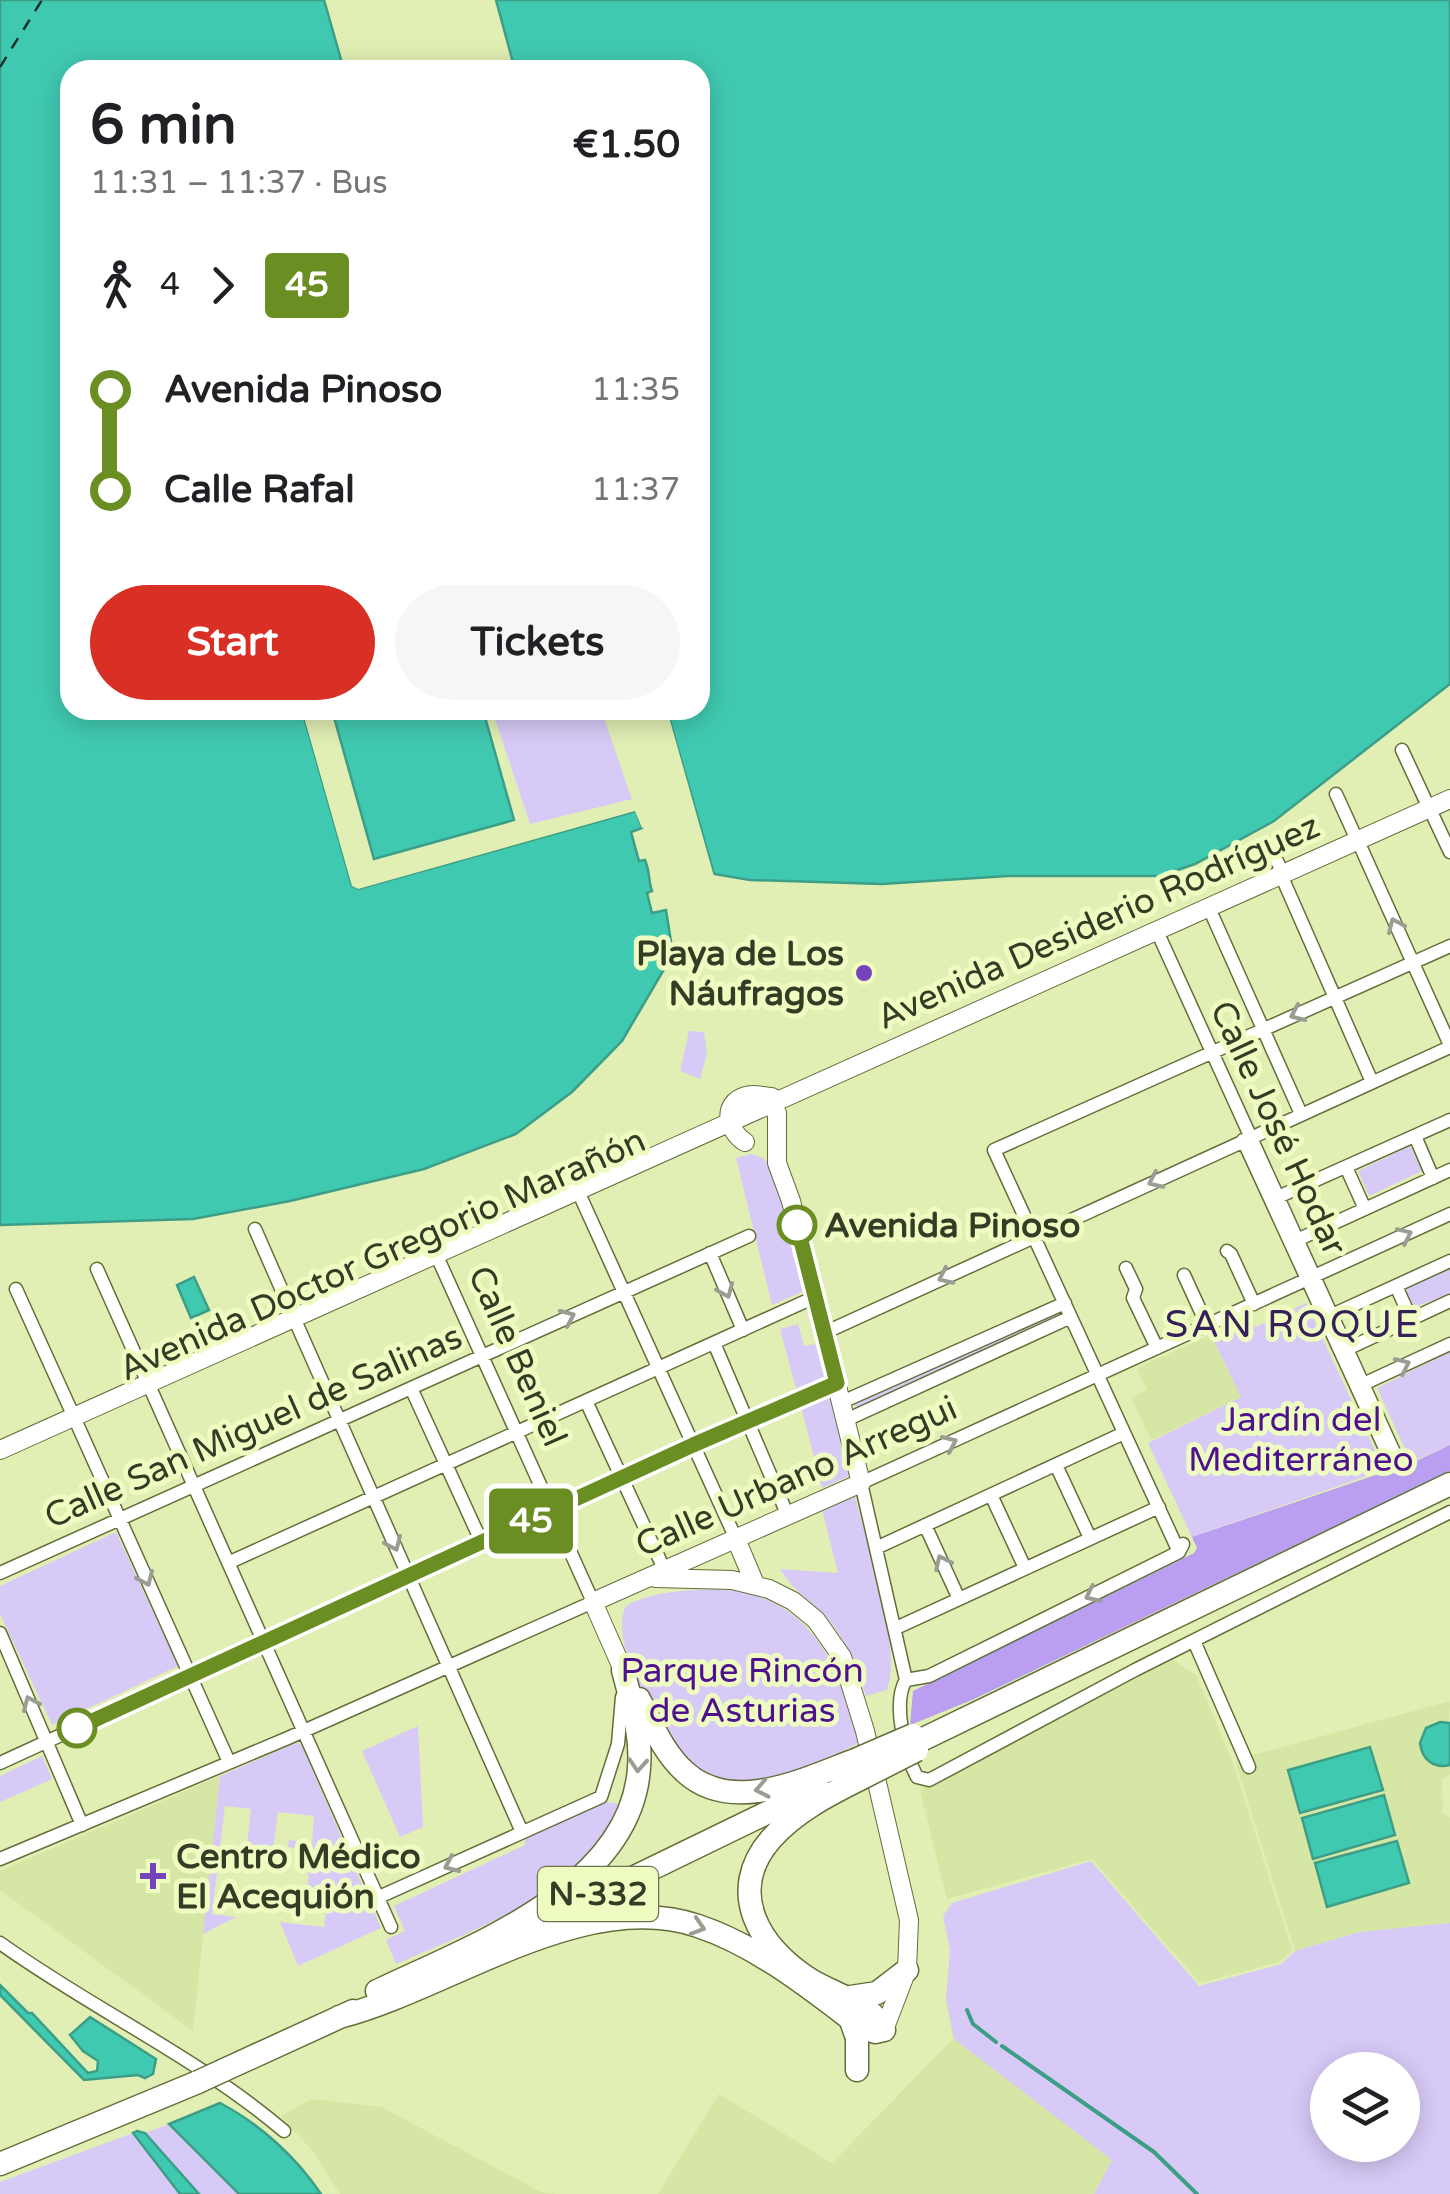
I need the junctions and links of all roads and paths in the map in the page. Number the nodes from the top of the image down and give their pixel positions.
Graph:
1 (1402, 750) dead end
2 (1336, 794) dead end
3 (1450, 799) edge
4 (1438, 812) edge
5 (1269, 844) dead end
6 (1360, 845) junction
7 (1450, 852) edge
8 (1284, 879) junction
9 (1212, 917) junction
10 (1161, 940) junction
11 (1450, 946) edge
12 (1412, 962) junction
13 (1335, 997) junction
14 (1263, 1030) junction
15 (1450, 1046) edge
16 (1212, 1052) junction
17 (1372, 1082) junction
18 (777, 1108) junction
19 (1300, 1114) junction
20 (1450, 1120) edge
21 (735, 1136) junction
22 (1414, 1136) junction
23 (1247, 1138) junction
24 (777, 1162) junction
25 (1346, 1167) junction
26 (1450, 1170) edge
27 (1434, 1178) junction
28 (1278, 1198) junction
29 (582, 1200) junction
30 (1364, 1209) junction
31 (1450, 1214) edge
32 (255, 1229) dead end
33 (1037, 1235) junction
34 (749, 1236) dead end
35 (1298, 1240) junction
36 (1226, 1252) dead end
37 (710, 1253) junction
38 (438, 1259) junction
39 (1450, 1260) edge
40 (1126, 1268) dead end
41 (97, 1269) dead end
42 (1184, 1275) dead end
43 (1311, 1278) junction
44 (1396, 1286) junction
45 (16, 1290) dead end
46 (624, 1292) junction
47 (815, 1297) junction
48 (1450, 1301) edge
49 (1065, 1303) junction
50 (1254, 1304) junction
51 (1332, 1315) junction
52 (1071, 1317) junction
53 (1411, 1319) junction
54 (296, 1323) junction
55 (1207, 1326) junction
56 (743, 1330) junction
57 (824, 1333) junction
58 (714, 1343) junction
59 (1450, 1344) edge
60 (1158, 1348) junction
61 (1347, 1349) junction
62 (483, 1356) junction
63 (658, 1368) junction
64 (1101, 1374) junction
65 (837, 1383) junction
66 (1360, 1386) junction
67 (151, 1388) junction
68 (411, 1388) junction
69 (586, 1401) junction
70 (844, 1411) junction
71 (339, 1420) junction
72 (76, 1421) junction
73 (748, 1422) junction
74 (516, 1432) junction
75 (1124, 1433) junction
76 (693, 1445) junction
77 (0, 1450) edge
78 (0, 1461) edge
79 (446, 1464) junction
80 (1056, 1465) junction
81 (622, 1478) junction
82 (861, 1483) junction
83 (1450, 1484) edge
84 (195, 1485) junction
85 (991, 1495) junction
86 (374, 1497) junction
87 (1158, 1507) junction
88 (551, 1511) junction
89 (1450, 1512) edge
90 (788, 1516) junction
91 (120, 1519) junction
92 (925, 1526) junction
93 (1090, 1538) junction
94 (736, 1539) junction
95 (482, 1543) junction
96 (1181, 1546) junction
97 (876, 1548) junction
98 (230, 1562) junction
99 (1025, 1568) junction
100 (0, 1573) edge
101 (657, 1574) junction
102 (409, 1577) junction
103 (695, 1578) junction
104 (755, 1584) junction
105 (622, 1590) junction
106 (959, 1599) junction
107 (593, 1602) junction
108 (896, 1628) junction
109 (0, 1633) edge
110 (609, 1638) junction
111 (1194, 1641) junction
112 (266, 1643) junction
113 (6, 1665) edge
114 (448, 1666) junction
115 (1072, 1666) junction
116 (623, 1670) junction
117 (191, 1677) junction
118 (906, 1680) junction
119 (305, 1730) junction
120 (47, 1742) junction
121 (915, 1743) junction
122 (229, 1762) junction
123 (0, 1763) edge
124 (1249, 1766) dead end
125 (857, 1770) junction
126 (82, 1825) junction
127 (522, 1832) junction
128 (0, 1859) edge
129 (379, 1897) junction
130 (391, 1926) dead end
131 (0, 1943) edge
132 (907, 1970) junction
133 (847, 2008) junction
134 (339, 2018) junction
135 (884, 2030) joint
136 (856, 2070) dead end
137 (284, 2131) dead end
138 (0, 2164) edge

1 - 4 street
2 - 6 street
3 - 4 street, Avenida Desiderio Rodríguez
4 - 6 street, Avenida Desiderio Rodríguez
4 - 7 street
5 - 8 street
6 - 8 street, Avenida Desiderio Rodríguez
12 -> 6 street
8 - 9 street, Avenida Desiderio Rodríguez
8 - 13 street
8 - 18 street, Avenida Desiderio Rodríguez
9 - 10 street, Avenida Desiderio Rodríguez
9 - 14 street
10 - 16 street, Calle José Hodar
10 - 18 street, Avenida Desiderio Rodríguez
11 - 12 street
12 - 13 street
12 - 15 street
13 -> 14 street
13 - 17 street
14 - 16 street
14 - 19 street
15 - 17 street
16 - 23 street, Calle José Hodar
16 - 33 street
17 - 19 street
18 - 21 street, Avenida Doctor Gregorio Marañón
18 - 21 street
18 - 24 street
19 - 23 street
20 - 22 street
21 - 24 street
21 - 29 street, Avenida Doctor Gregorio Marañón
21 - 38 street, Avenida Doctor Gregorio Marañón
22 - 25 street
22 - 27 street
23 - 28 street, Calle José Hodar
23 -> 33 street
23 - 43 street, Calle José Hodar
24 - 47 street
25 - 28 street
25 - 30 street
26 - 27 street
27 - 30 street
28 - 35 street, Calle José Hodar
29 - 38 street, Avenida Doctor Gregorio Marañón
29 - 46 street
30 - 35 street
43 -> 31 street, Calle Urbano Arregui
32 - 54 street
33 - 49 street
33 -> 57 street
33 - 64 street
34 - 37 street, Calle San Miguel de Salinas
35 - 43 street, Calle José Hodar
36 - 50 street
37 - 46 street, Calle San Miguel de Salinas
37 -> 56 street
38 - 54 street, Avenida Doctor Gregorio Marañón
38 - 62 street, Calle Beniel
39 - 44 street
40 - 60 street
41 - 67 street
42 - 55 street
43 - 50 street, Calle Urbano Arregui
43 - 51 street, Calle José Hodar
43 - 66 street, Calle José Hodar
44 - 51 street
44 - 53 street
45 - 72 street
62 -> 46 street, Calle San Miguel de Salinas
46 - 63 street
47 - 56 street
47 - 57 street
48 - 53 street
49 - 52 street
49 - 70 street
50 - 55 street, Calle Urbano Arregui
51 - 61 street, Calle José Hodar
52 - 64 street
52 - 70 street
53 - 61 street
54 - 67 street, Avenida Doctor Gregorio Marañón
54 - 71 street
55 - 60 street, Calle Urbano Arregui
56 - 58 street
57 - 65 street
58 - 63 street
58 - 73 street
66 -> 59 street
60 - 64 street, Calle Urbano Arregui
61 - 66 street, Calle José Hodar
62 - 68 street, Calle San Miguel de Salinas
62 - 74 street, Calle Beniel
63 - 69 street
63 - 76 street
64 - 75 street
82 -> 64 street, Calle Urbano Arregui
64 - 96 street
65 - 70 street
65 - 73 street
66 - 66 street, Calle José Hodar
67 - 72 street, Avenida Doctor Gregorio Marañón
67 - 84 street
68 - 71 street, Calle San Miguel de Salinas
68 - 79 street
69 - 74 street
69 - 81 street
70 - 82 street
71 - 84 street, Calle San Miguel de Salinas
71 - 86 street
72 - 77 street, Avenida Doctor Gregorio Marañón
72 - 78 street, Avenida Doctor Gregorio Marañón
72 - 91 street
73 - 76 street
73 - 90 street
74 - 79 street
74 - 88 street, Calle Beniel
75 - 80 street
75 - 87 street
76 - 81 street
76 - 94 street
79 - 86 street
79 - 95 street
80 - 85 street
80 - 93 street
81 - 88 street
81 - 101 street
82 - 90 street, Calle Urbano Arregui
82 - 97 street
83 - 115 highway, N-332
84 - 91 street, Calle San Miguel de Salinas
84 - 98 street
85 - 92 street
85 - 99 street
86 - 98 street
86 -> 102 street
87 - 93 street
87 - 96 street
88 - 95 street
88 - 107 street, Calle Beniel
89 - 111 street
90 - 94 street, Calle Urbano Arregui
91 - 100 street, Calle San Miguel de Salinas
91 -> 117 street
92 - 97 street
106 -> 92 street
93 - 99 street
94 - 101 street, Calle Urbano Arregui
94 - 104 street
95 - 102 street
96 -> 118 street
97 - 108 street
98 - 112 street
99 - 106 street
101 - 103 street
101 - 105 street, Calle Urbano Arregui
102 - 112 street
102 - 114 street
103 - 104 street
103 - 105 street
104 - 132 street
105 - 107 street, Calle Urbano Arregui
105 - 110 street
106 - 108 street
107 - 110 street, Calle Beniel
107 - 114 street, Calle Urbano Arregui
108 - 118 street
109 - 113 street
110 - 116 street, Calle Beniel
111 - 118 street
111 - 124 street
112 - 117 street
112 - 119 street
120 -> 113 street
114 - 119 street, Calle Urbano Arregui
114 - 127 street
115 - 121 highway, N-332
115 - 121 highway
125 -> 116 highway
116 - 127 street, Calle Beniel
116 -> 134 highway
117 - 120 street
117 - 122 street
119 - 122 street, Calle Urbano Arregui
119 - 129 street
120 - 123 street
120 - 126 street
121 - 125 highway, N-332
122 - 126 street, Calle Urbano Arregui
125 - 133 highway
125 - 134 highway, N-332
126 - 128 street, Calle Urbano Arregui
127 -> 129 street, Calle Beniel
129 - 130 street
131 - 137 street
132 - 133 highway
132 - 135 street
134 -> 133 highway
133 - 135 highway
133 - 136 highway
134 - 138 highway, N-332, bridge

